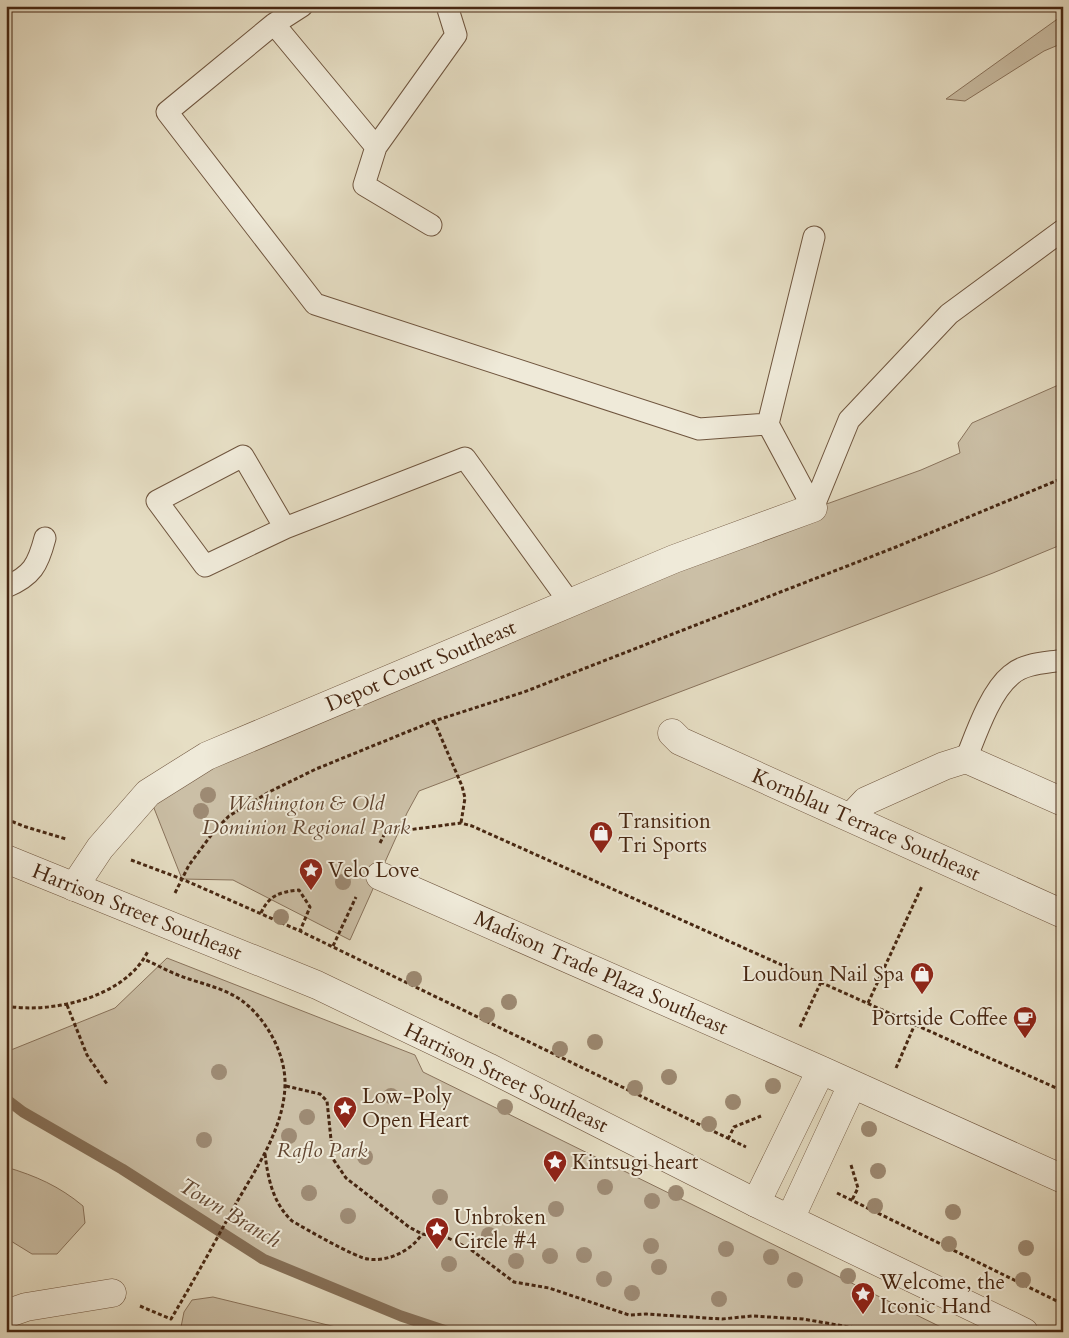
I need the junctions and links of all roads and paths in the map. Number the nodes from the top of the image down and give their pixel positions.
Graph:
1 (302, 6) edge
2 (448, 6) edge
3 (274, 24) junction
4 (376, 147) junction
5 (430, 225) dead end
6 (1063, 230) edge
7 (814, 237) dead end
8 (768, 424) junction
9 (1063, 478) edge
10 (813, 508) junction
11 (285, 528) junction
12 (45, 538) dead end
13 (6, 587) edge
14 (570, 603) junction
15 (1063, 660) edge
16 (434, 721) junction
17 (672, 733) dead end
18 (966, 760) junction
19 (1063, 802) edge
20 (851, 817) junction
21 (6, 819) edge
22 (461, 823) junction
23 (379, 845) dead end
24 (100, 848) junction
25 (935, 856) junction
26 (6, 860) edge
27 (380, 876) dead end
28 (182, 879) junction
29 (74, 887) junction
30 (356, 894) dead end
31 (261, 913) junction
32 (1063, 914) edge
33 (161, 923) junction
34 (300, 931) junction
35 (333, 946) junction
36 (144, 959) junction
37 (868, 1003) junction
38 (67, 1004) junction
39 (6, 1006) edge
40 (821, 1070) junction
41 (107, 1084) dead end
42 (852, 1085) junction
43 (286, 1086) junction
44 (1063, 1091) edge
45 (265, 1153) junction
46 (776, 1162) junction
47 (809, 1179) junction
48 (1063, 1179) edge
49 (756, 1203) junction
50 (790, 1219) junction
51 (422, 1234) junction
52 (112, 1293) joint
53 (1063, 1304) edge
54 (6, 1314) edge
55 (878, 1332) edge
56 (1024, 1332) edge

1 - 3 lane
2 - 4 lane
3 - 4 lane
3 - 8 lane
4 - 5 lane
6 - 10 lane
7 - 8 lane
8 - 10 lane
9 - 16 path
10 - 14 street, Depot Court Southeast
11 - 11 lane
11 - 14 lane
12 - 13 lane
14 - 24 street, Depot Court Southeast
15 - 18 lane
16 - 22 path
16 - 28 path
17 - 20 street, Kornblau Terrace Southeast
18 - 19 street
18 - 20 street
20 - 25 street, Kornblau Terrace Southeast
21 - 24 path
22 - 23 path
22 - 37 path
24 - 28 path
24 - 29 street, Depot Court Southeast
25 - 32 street, Kornblau Terrace Southeast
25 - 37 path
26 - 29 street, Harrison Street Southeast
27 - 40 street, Madison Trade Plaza Southeast
28 - 31 path
28 - 33 path
29 - 33 street, Harrison Street Southeast
30 - 35 path
31 - 34 path
31 - 34 path
33 - 36 path
33 - 49 street, Harrison Street Southeast
34 - 35 path
35 - 46 path
36 - 38 path
36 - 43 path
37 - 44 path
38 - 39 path
38 - 41 path
40 - 42 street, Madison Trade Plaza Southeast
40 - 46 street
42 - 47 street
42 - 48 street, Madison Trade Plaza Southeast
43 - 45 path
43 - 51 path
45 - 51 path
45 - 52 path
46 - 49 street
47 - 50 street
47 - 53 path
49 - 50 street, Harrison Street Southeast
50 - 56 street, Harrison Street Southeast
51 - 55 path
52 - 54 street

